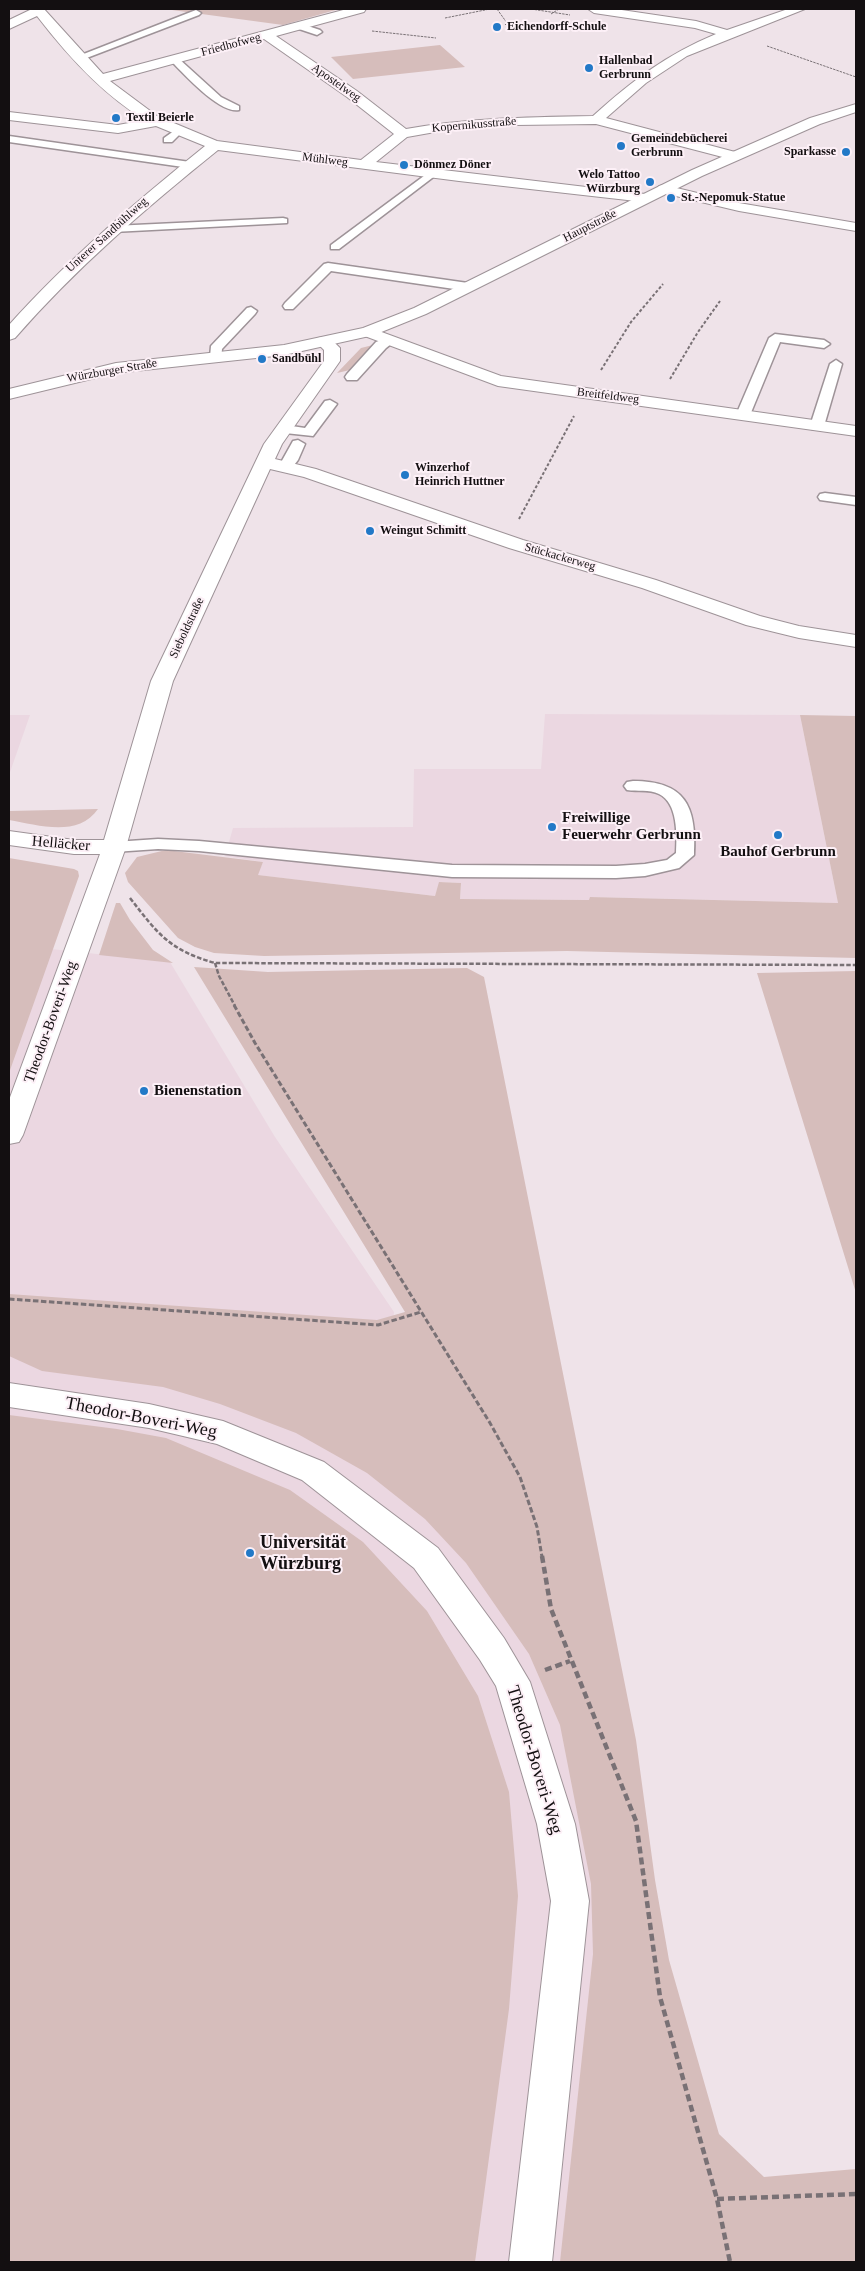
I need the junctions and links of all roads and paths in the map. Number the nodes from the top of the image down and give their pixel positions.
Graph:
1 (38, 9) edge
2 (360, 9) edge
3 (490, 9) edge
4 (497, 9) edge
5 (559, 9) edge
6 (594, 9) edge
7 (798, 9) edge
8 (196, 14) dead end
9 (551, 14) dead end
10 (445, 18) dead end
11 (9, 25) edge
12 (505, 25) dead end
13 (299, 26) junction
14 (371, 31) dead end
15 (317, 32) dead end
16 (729, 34) junction
17 (267, 35) junction
18 (436, 38) dead end
19 (758, 44) dead end
20 (81, 58) junction
21 (175, 60) junction
22 (856, 77) edge
23 (101, 79) junction
24 (235, 108) dead end
25 (856, 108) edge
26 (9, 116) edge
27 (596, 120) junction
28 (157, 122) junction
29 (403, 134) junction
30 (9, 138) edge
31 (215, 145) junction
32 (734, 156) junction
33 (364, 164) junction
34 (190, 165) junction
35 (432, 174) junction
36 (664, 189) junction
37 (645, 198) junction
38 (283, 221) dead end
39 (856, 227) edge
40 (113, 229) junction
41 (336, 246) dead end
42 (663, 284) dead end
43 (468, 287) junction
44 (720, 301) dead end
45 (289, 306) dead end
46 (252, 311) dead end
47 (368, 332) junction
48 (9, 335) edge
49 (389, 341) junction
50 (324, 342) junction
51 (824, 344) dead end
52 (216, 357) junction
53 (836, 364) dead end
54 (352, 377) dead end
55 (9, 394) edge
56 (586, 394) junction
57 (660, 403) junction
58 (330, 404) dead end
59 (742, 415) junction
60 (817, 426) junction
61 (285, 430) junction
62 (856, 431) edge
63 (298, 444) dead end
64 (266, 462) junction
65 (286, 466) junction
66 (825, 496) dead end
67 (856, 501) edge
68 (507, 541) junction
69 (856, 641) edge
70 (633, 786) dead end
71 (9, 838) edge
72 (114, 847) junction
73 (104, 874) junction
74 (82, 937) joint
75 (215, 963) junction
76 (856, 965) edge
77 (9, 1135) edge
78 (9, 1299) edge
79 (421, 1312) junction
80 (9, 1395) edge
81 (856, 2194) edge
82 (717, 2199) junction
83 (530, 2262) edge
84 (730, 2262) edge

1 - 11 street
1 - 20 street, Mühlweg
2 - 13 street, Friedhofweg
3 - 10 path
4 - 12 path
5 - 9 path
6 - 16 street
7 - 16 street
8 - 20 lane
13 - 15 lane
13 - 17 street, Friedhofweg
14 - 18 path
16 - 27 street
17 - 21 street, Friedhofweg
17 - 29 street, Apostelweg
19 - 22 path
20 - 23 street, Mühlweg
21 - 23 street, Friedhofweg
21 - 24 lane
23 - 28 street, Mühlweg
25 - 32 street, Hauptstraße
26 - 28 street
27 - 29 street, Kopernikusstraße
27 - 32 street, Kopernikusstraße
28 - 31 street, Mühlweg
29 - 33 street, Kopernikusstraße
30 - 34 lane
31 - 33 street, Mühlweg
31 - 34 street, Unterer Sandbühlweg
32 - 36 street, Hauptstraße
33 - 35 street, Mühlweg
34 - 40 street, Unterer Sandbühlweg
35 - 37 street, Mühlweg
35 - 41 lane
36 - 37 street, Hauptstraße
36 - 39 street
37 - 43 street, Hauptstraße
38 - 40 lane
40 - 48 street, Unterer Sandbühlweg
42 - 56 path
43 - 45 lane
43 - 47 street, Hauptstraße
44 - 57 path
46 - 52 lane
47 - 49 street, Breitfeldweg
47 - 50 street, Hauptstraße
49 - 54 lane
49 - 56 street, Breitfeldweg
50 - 52 street, Würzburger Straße
50 - 61 street, Sieboldstraße
51 - 59 lane
52 - 55 street, Würzburger Straße
53 - 60 lane
56 - 57 street, Breitfeldweg
56 - 68 path
57 - 59 street, Breitfeldweg
58 - 61 lane
59 - 60 street, Breitfeldweg
60 - 62 street, Breitfeldweg
61 - 64 street, Sieboldstraße
63 - 65 lane
64 - 65 street, Stückackerweg
64 - 72 street, Sieboldstraße
65 - 68 street, Stückackerweg
66 - 67 lane
68 - 69 street, Stückackerweg
70 - 72 lane
71 - 72 street, Helläcker
72 - 73 street, Sieboldstraße
73 - 74 street, Sieboldstraße
73 - 75 path
74 - 77 street, Theodor-Boveri-Weg
75 - 76 path
75 - 79 path
78 - 79 path
79 - 82 path
80 - 83 street, Theodor-Boveri-Weg
81 - 82 path
82 - 84 path

